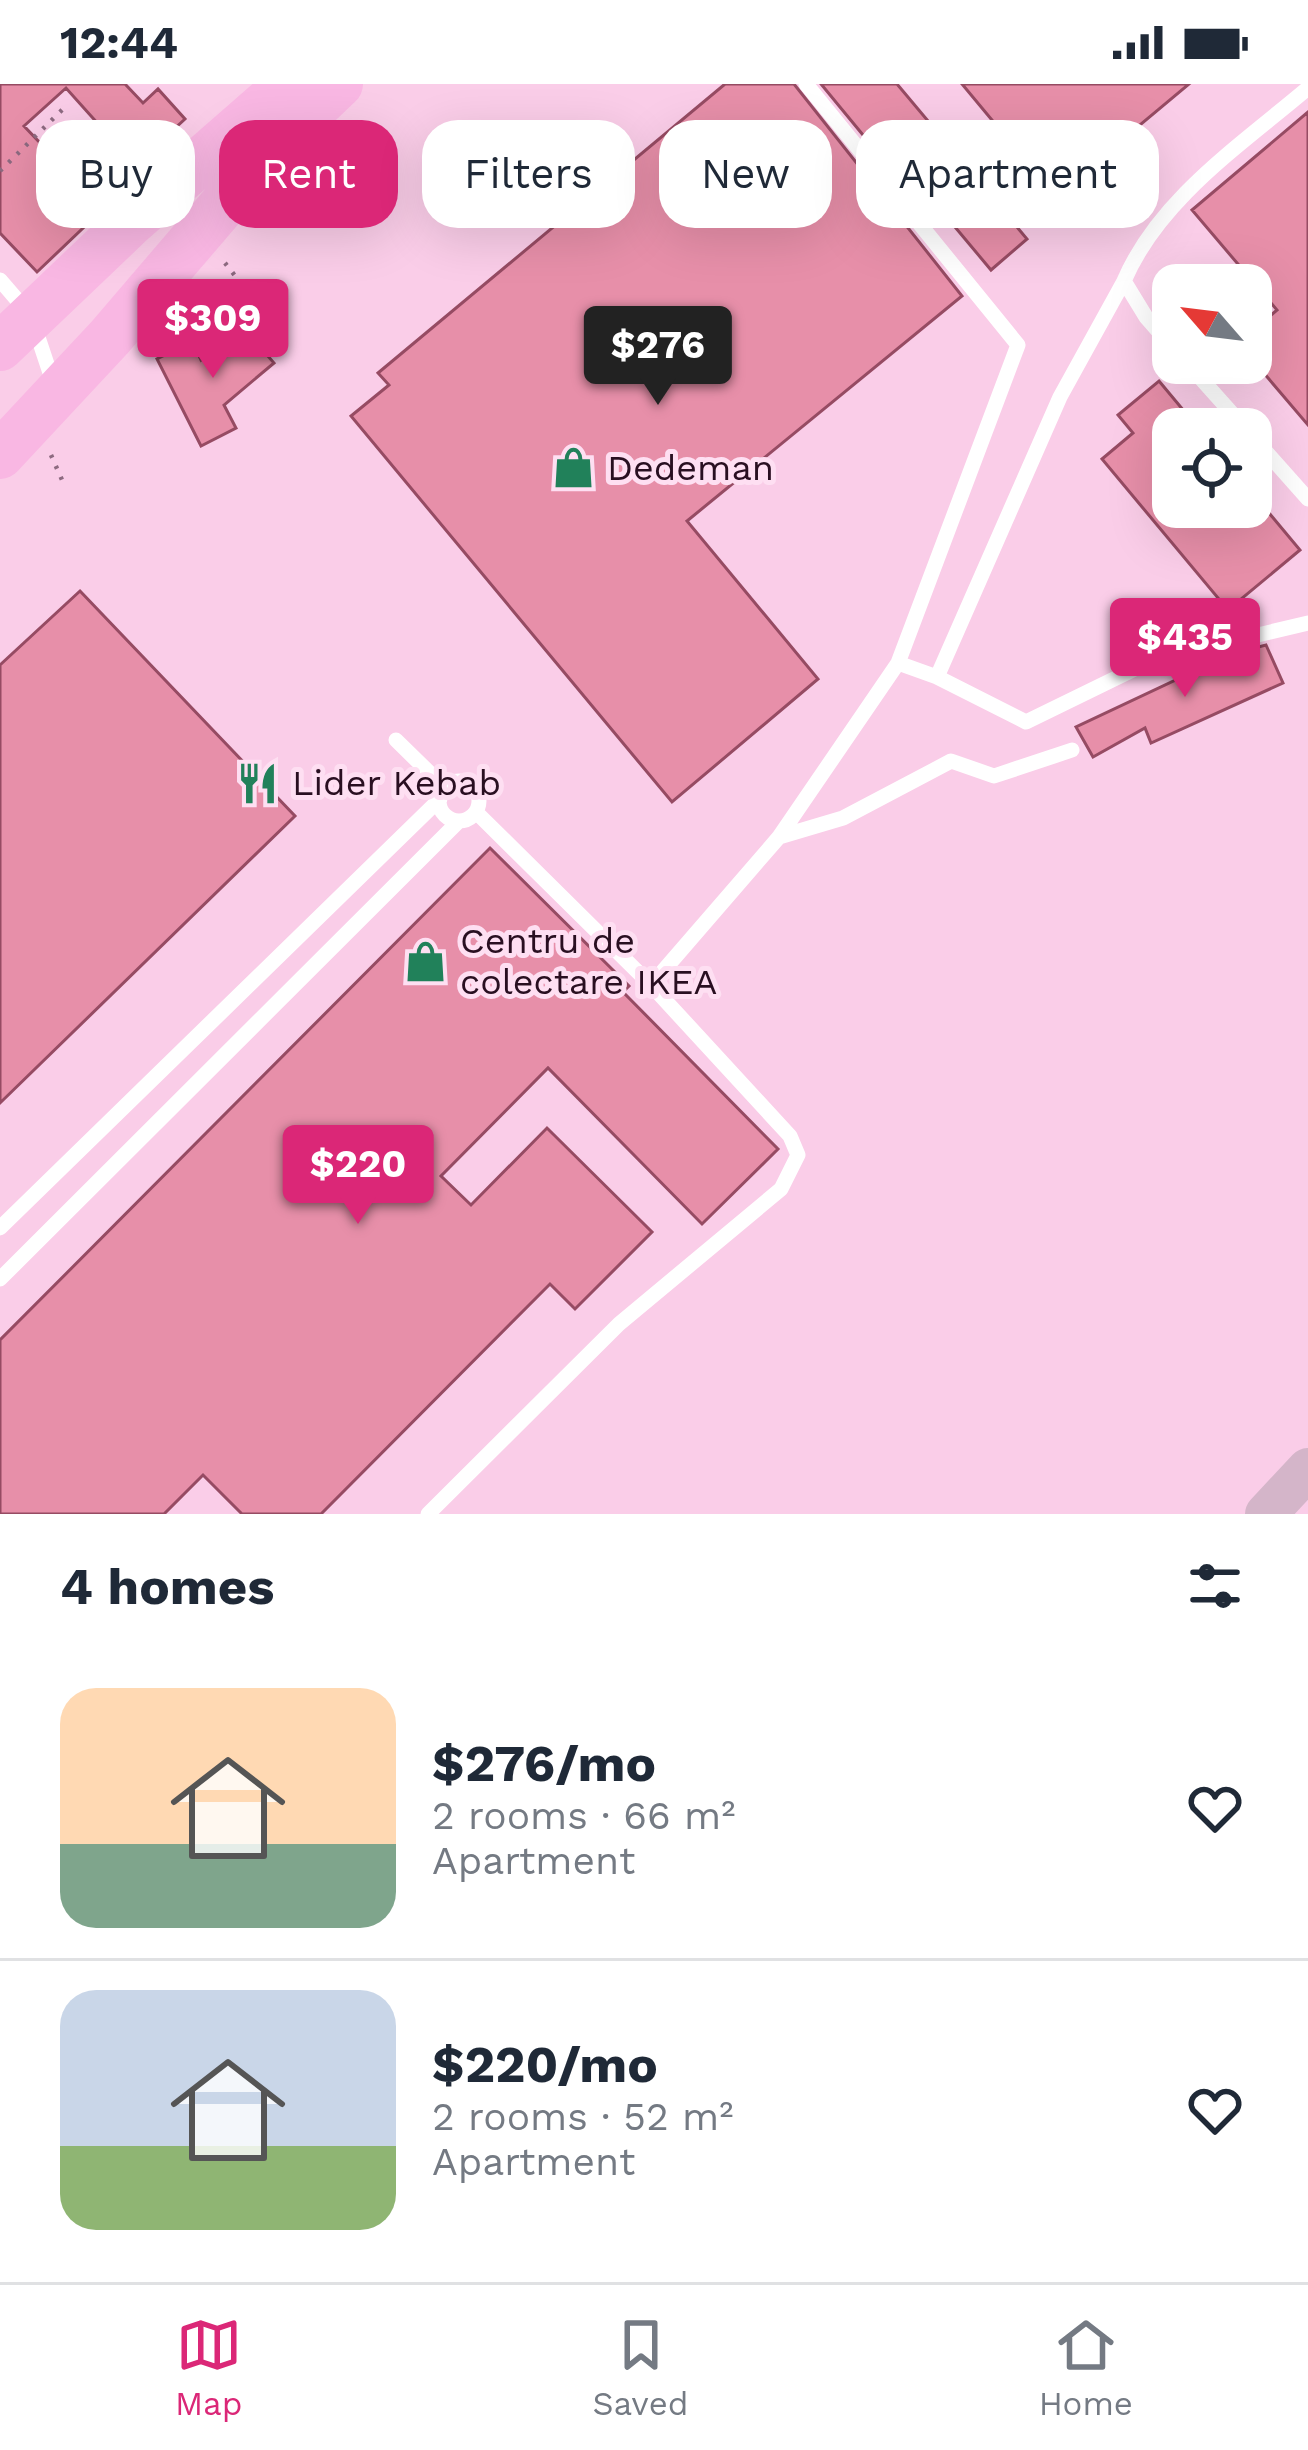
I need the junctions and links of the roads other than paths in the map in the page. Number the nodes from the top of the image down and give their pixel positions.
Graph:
1 (289, 84) edge
2 (338, 84) edge
3 (806, 84) edge
4 (1308, 88) edge
5 (1124, 281) junction
6 (10, 314) edge
7 (1152, 324) edge
8 (1205, 384) edge
9 (56, 393) junction
10 (1226, 408) edge
11 (0, 455) edge
12 (1272, 459) edge
13 (1308, 499) edge
14 (1308, 623) edge
15 (898, 663) junction
16 (937, 677) junction
17 (396, 740) dead end
18 (1072, 749) dead end
19 (442, 794) junction
20 (476, 812) junction
21 (459, 821) junction
22 (778, 837) junction
23 (651, 985) junction
24 (0, 1228) edge
25 (0, 1280) edge
26 (1308, 1469) edge
27 (428, 1514) edge
28 (1266, 1514) edge

1 - 6 main road
2 - 9 main road
3 - 15 lane
4 - 5 lane
5 - 7 lane
5 - 16 lane
6 - 9 lane
8 - 10 lane
9 - 11 main road
12 - 13 lane
14 - 16 lane
15 - 16 lane
15 - 22 lane
17 - 19 lane
18 - 22 lane
19 - 20 lane
19 - 21 lane
19 - 24 lane
20 - 21 lane
20 - 23 lane
21 - 25 lane
22 - 23 lane
23 - 27 lane
26 - 28 street

